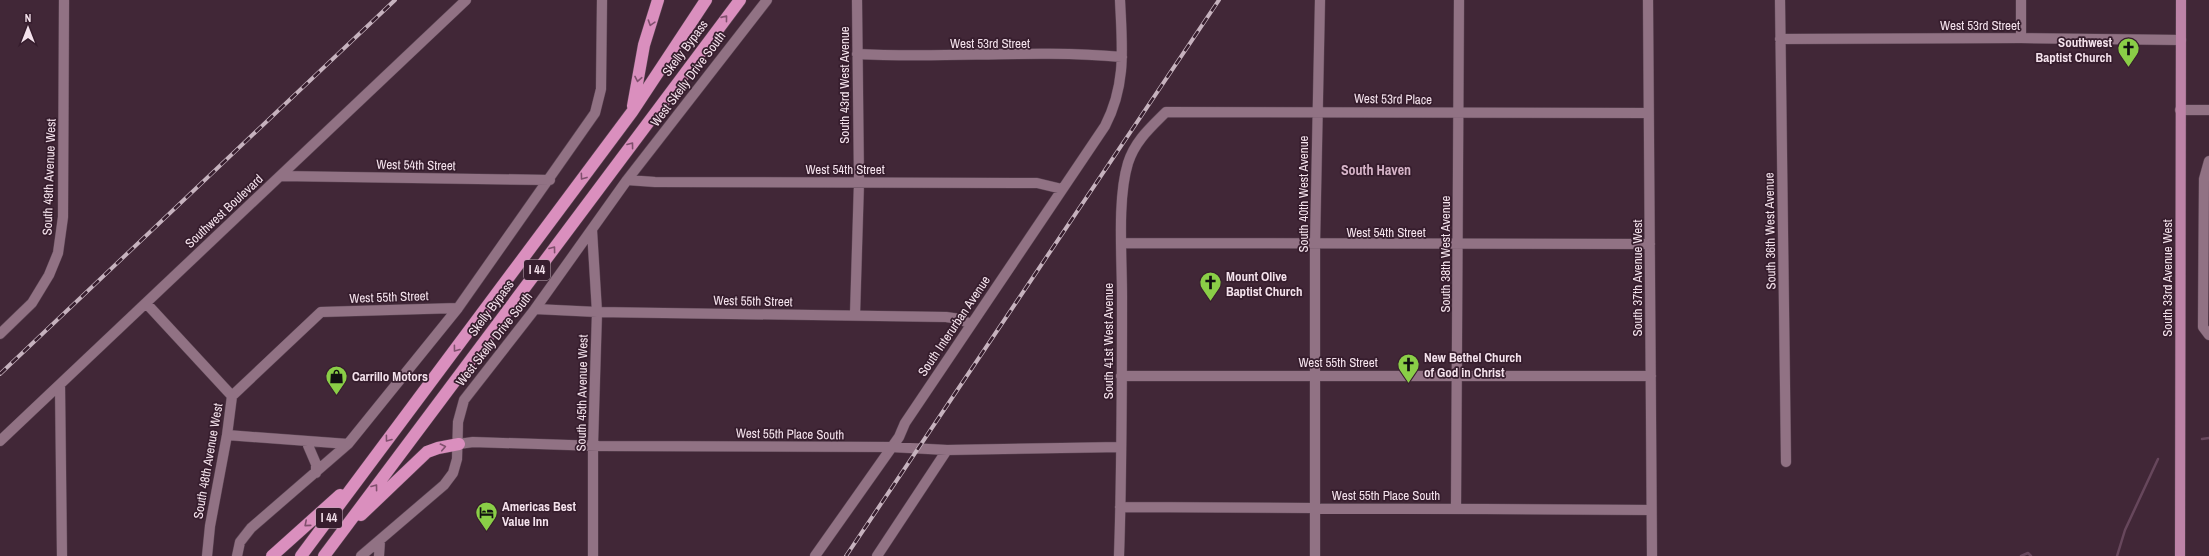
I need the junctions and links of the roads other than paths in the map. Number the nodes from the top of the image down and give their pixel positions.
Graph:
1 (64, 0) edge
2 (466, 0) edge
3 (602, 0) edge
4 (658, 0) edge
5 (706, 0) edge
6 (740, 0) edge
7 (766, 0) edge
8 (857, 0) edge
9 (1120, 0) edge
10 (1320, 0) edge
11 (1458, 0) edge
12 (1648, 0) edge
13 (1780, 0) edge
14 (2021, 0) edge
15 (2181, 0) edge
16 (2021, 38) junction
17 (1780, 39) junction
18 (2181, 40) junction
19 (857, 54) junction
20 (1122, 57) junction
21 (2180, 110) junction
22 (2209, 110) edge
23 (1317, 111) junction
24 (632, 112) junction
25 (1459, 113) junction
26 (1648, 113) junction
27 (1145, 132) joint
28 (2209, 161) edge
29 (281, 176) junction
30 (550, 180) junction
31 (627, 180) junction
32 (859, 182) junction
33 (1062, 189) junction
34 (592, 230) junction
35 (1122, 243) junction
36 (1315, 244) junction
37 (1650, 244) junction
38 (1459, 245) junction
39 (146, 303) junction
40 (458, 308) junction
41 (535, 309) junction
42 (321, 312) joint
43 (597, 312) junction
44 (855, 315) junction
45 (970, 324) junction
46 (0, 334) edge
47 (2209, 336) edge
48 (1316, 375) junction
49 (1458, 375) junction
50 (1121, 376) junction
51 (1651, 376) junction
52 (60, 385) junction
53 (232, 396) junction
54 (227, 435) junction
55 (0, 441) edge
56 (307, 443) junction
57 (348, 444) junction
58 (459, 444) junction
59 (593, 445) junction
60 (891, 447) junction
61 (1121, 447) junction
62 (947, 450) junction
63 (1786, 462) dead end
64 (316, 473) junction
65 (357, 480) junction
66 (1120, 507) junction
67 (1315, 508) junction
68 (1456, 508) junction
69 (1651, 510) junction
70 (380, 540) junction
71 (334, 541) junction
72 (62, 556) edge
73 (207, 556) edge
74 (236, 556) edge
75 (272, 556) edge
76 (301, 556) edge
77 (324, 556) edge
78 (361, 556) edge
79 (379, 556) edge
80 (593, 556) edge
81 (815, 556) edge
82 (877, 556) edge
83 (1119, 556) edge
84 (1315, 556) edge
85 (1652, 556) edge
86 (2180, 556) edge

1 - 46 street, South 49th Avenue West
2 - 29 street, Southwest Boulevard
3 - 30 street
4 -> 24 highway
5 - 24 highway, Skelly Bypass / I 44
71 -> 6 highway, Skelly Bypass / I 44
7 - 31 street, West Skelly Drive South
8 - 19 street, South 43rd West Avenue
9 - 20 street
10 - 23 street, South 40th West Avenue
11 - 25 street, South 38th West Avenue
12 - 26 street, South 37th Avenue West
13 - 17 street, South 36th West Avenue
14 - 16 street
15 - 18 main road, South 33rd Avenue West
16 - 17 street, West 53rd Street
16 - 18 street, West 53rd Street
17 - 63 street, South 36th West Avenue
18 - 21 main road, South 33rd Avenue West
19 - 20 street, West 53rd Street
19 - 32 street, South 43rd West Avenue
20 - 33 street, South Interurban Avenue
21 - 22 street
21 - 86 main road, South 33rd Avenue West
23 - 25 street, West 53rd Place
23 - 27 street, West 53rd Place
23 - 36 street, South 40th West Avenue
24 -> 65 highway, Skelly Bypass / I 44
25 - 26 street, West 53rd Place
25 - 38 street, South 38th West Avenue
26 - 37 street, South 37th Avenue West
27 - 35 street, South 41st West Avenue
28 - 47 street
29 - 30 street, West 54th Street
29 - 39 street, Southwest Boulevard
30 - 40 street
31 - 32 street, West 54th Street
31 - 34 street, West Skelly Drive South
32 - 33 street, West 54th Street
32 - 44 street, South 43rd West Avenue
33 - 45 street, South Interurban Avenue
34 - 41 street, West Skelly Drive South
34 - 43 street, South 45th Avenue West
35 - 36 street, West 54th Street
35 - 50 street, South 41st West Avenue
36 - 38 street, West 54th Street
36 - 48 street, South 40th West Avenue
37 - 38 street, West 54th Street
37 - 51 street, South 37th Avenue West
38 - 49 street, South 38th West Avenue
39 - 52 street, Southwest Boulevard
39 - 53 street
40 - 42 street, West 55th Street
40 - 57 street
41 - 43 street, West 55th Street
41 - 58 street, West Skelly Drive South
42 - 53 street, South 48th Avenue West
43 - 44 street, West 55th Street
43 - 59 street, South 45th Avenue West
44 - 45 street, West 55th Street
45 - 60 street, South Interurban Avenue
48 - 49 street, West 55th Street
48 - 50 street, West 55th Street
48 - 67 street, South 40th West Avenue
49 - 51 street, West 55th Street
49 - 68 street, South 38th West Avenue
50 - 61 street, South 41st West Avenue
51 - 69 street, South 37th Avenue West
52 - 55 street, Southwest Boulevard
52 - 72 street
53 - 54 street, South 48th Avenue West
54 - 56 street
54 - 73 street, South 48th Avenue West
56 - 57 street
56 - 64 street
57 - 64 street
58 - 59 street, West 55th Place South
58 - 70 street, West Skelly Drive South
71 -> 58 highway
59 - 60 street, West 55th Place South
59 - 80 street, South 45th Avenue West
60 - 62 street, West 55th Place South
60 - 81 street, South Interurban Avenue
61 - 62 street, West 55th Place South
61 - 66 street, South 41st West Avenue
62 - 82 street
64 - 74 street
65 -> 75 highway
65 - 76 highway, Skelly Bypass / I 44
66 - 67 street, West 55th Place South
66 - 83 street, South 41st West Avenue
67 - 68 street, West 55th Place South
67 - 84 street, South 40th West Avenue
68 - 69 street, West 55th Place South
69 - 85 street, South 37th Avenue West
70 - 78 street, West Skelly Drive South
70 - 79 street
71 - 77 highway, Skelly Bypass / I 44

